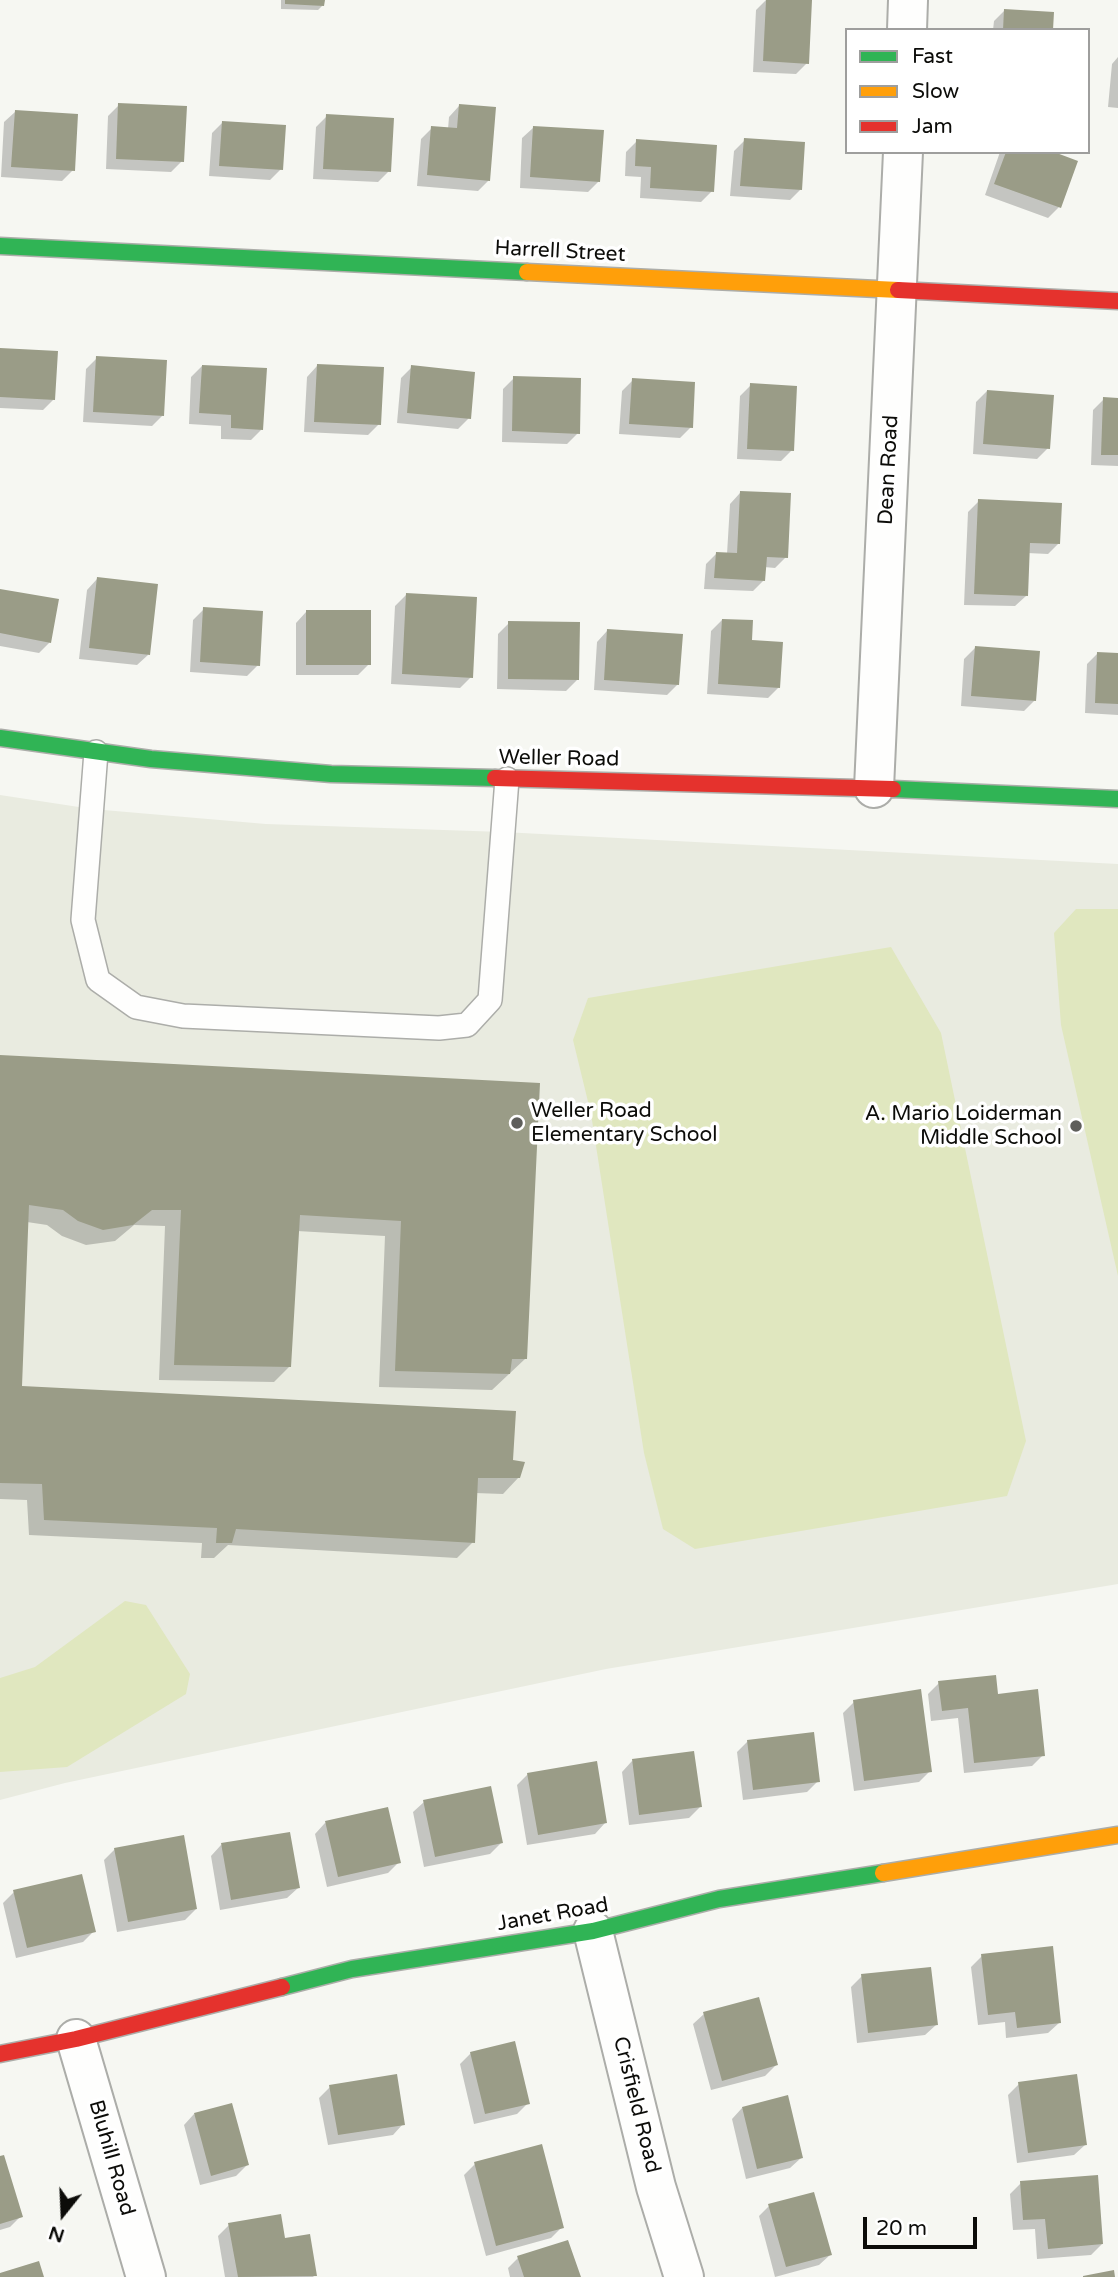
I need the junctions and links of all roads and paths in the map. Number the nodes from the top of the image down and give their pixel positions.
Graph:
1 (908, 0) edge
2 (907, 28) edge
3 (903, 154) edge
4 (0, 246) edge
5 (898, 289) junction
6 (1118, 301) edge
7 (0, 738) edge
8 (96, 752) junction
9 (507, 779) junction
10 (874, 788) junction
11 (1118, 799) edge
12 (1118, 1835) edge
13 (593, 1931) junction
14 (76, 2039) junction
15 (0, 2054) edge
16 (146, 2277) edge
17 (684, 2277) edge

1 - 2 street
3 - 5 street, Dean Road
4 - 5 street, Harrell Street
5 - 6 street, Harrell Street
5 - 10 street, Dean Road
7 - 8 street, Weller Road
8 - 9 street, Weller Road
8 - 9 lane
9 - 10 street, Weller Road
10 - 11 street, Weller Road
12 - 13 street, Janet Road
13 - 14 street, Janet Road
13 - 17 street, Crisfield Road
14 - 15 street, Janet Road
14 - 16 street, Bluhill Road

